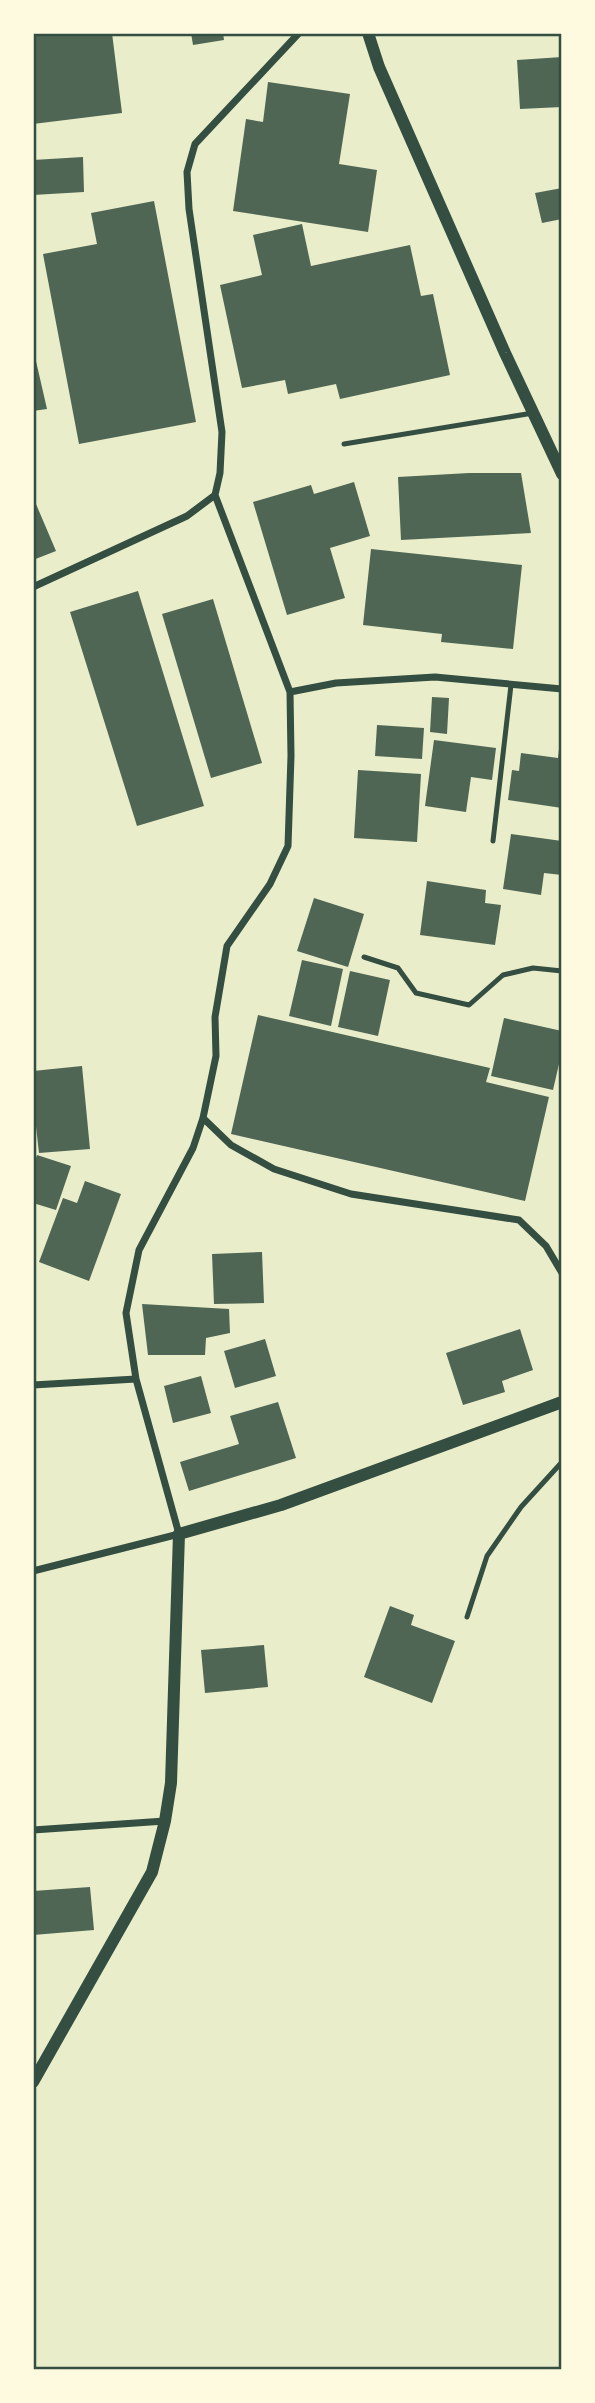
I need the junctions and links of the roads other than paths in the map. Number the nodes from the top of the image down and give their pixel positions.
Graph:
1 (299, 33) edge
2 (368, 33) edge
3 (533, 413) junction
4 (344, 444) dead end
5 (562, 474) edge
6 (215, 495) junction
7 (33, 587) edge
8 (511, 685) junction
9 (562, 689) edge
10 (290, 692) junction
11 (493, 841) dead end
12 (364, 957) dead end
13 (562, 971) edge
14 (203, 1118) junction
15 (562, 1273) edge
16 (136, 1379) junction
17 (33, 1385) edge
18 (562, 1402) edge
19 (562, 1462) edge
20 (179, 1534) junction
21 (33, 1571) edge
22 (467, 1617) dead end
23 (165, 1821) junction
24 (33, 1830) edge
25 (38, 2066) edge
26 (33, 2082) edge

1 - 6 street
2 - 3 street
3 - 4 lane
3 - 5 street
6 - 7 street
6 - 10 street
8 - 9 street
8 - 10 street
8 - 11 lane
10 - 14 street
12 - 13 lane
14 - 15 street
14 - 16 street
16 - 17 street
16 - 20 street
18 - 20 street
19 - 22 lane
20 - 21 street
20 - 23 street
23 - 24 street
23 - 25 street
25 - 26 street

